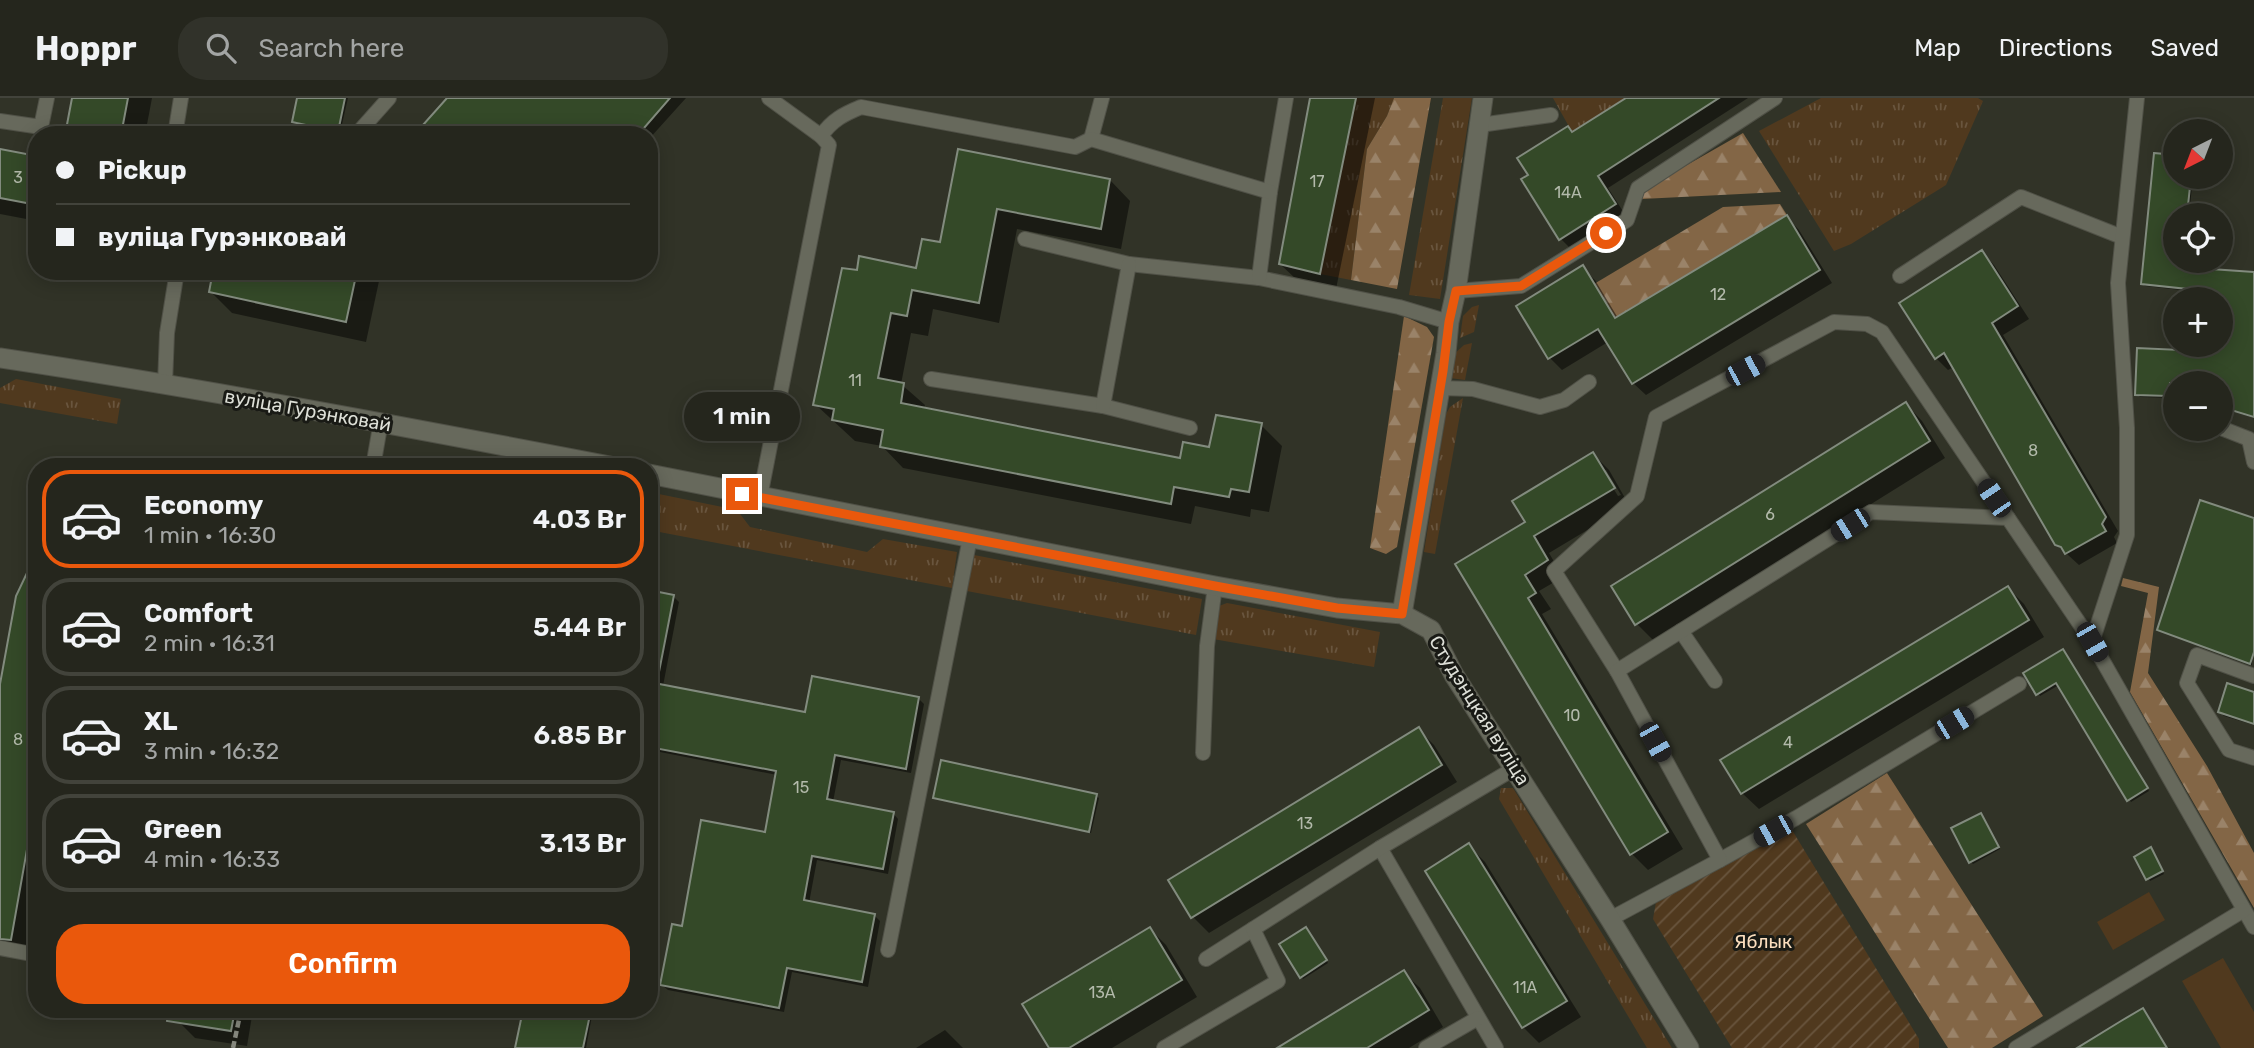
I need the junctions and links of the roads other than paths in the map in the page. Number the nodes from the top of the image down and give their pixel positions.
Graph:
1 (47, 98) edge
2 (181, 98) edge
3 (389, 98) edge
4 (769, 98) edge
5 (1101, 98) edge
6 (1286, 98) edge
7 (1483, 98) edge
8 (1775, 98) edge
9 (2137, 98) edge
10 (1551, 115) dead end
11 (0, 121) edge
12 (1480, 125) junction
13 (34, 126) edge
14 (41, 126) edge
15 (176, 126) edge
16 (364, 126) edge
17 (821, 136) junction
18 (1091, 139) junction
19 (1270, 192) junction
20 (2122, 237) junction
21 (1025, 239) dead end
22 (1129, 264) junction
23 (1900, 276) dead end
24 (1259, 278) junction
25 (176, 280) edge
26 (1456, 291) junction
27 (1449, 322) junction
28 (0, 358) edge
29 (931, 379) dead end
30 (1588, 382) dead end
31 (165, 384) junction
32 (1440, 388) junction
33 (1103, 406) junction
34 (381, 421) junction
35 (1190, 428) dead end
36 (2233, 433) edge
37 (375, 458) edge
38 (569, 458) edge
39 (2254, 463) edge
40 (658, 476) edge
41 (760, 497) junction
42 (2008, 518) junction
43 (970, 538) junction
44 (1215, 586) junction
45 (1402, 614) junction
46 (1681, 631) junction
47 (2092, 642) junction
48 (1617, 671) junction
49 (2254, 676) edge
50 (1715, 681) dead end
51 (2019, 684) dead end
52 (1203, 753) dead end
53 (2254, 758) edge
54 (1515, 768) junction
55 (1380, 848) junction
56 (1720, 860) junction
57 (2244, 910) junction
58 (1611, 919) junction
59 (2254, 927) edge
60 (1253, 929) junction
61 (0, 948) edge
62 (888, 950) dead end
63 (28, 953) edge
64 (1206, 959) dead end
65 (1478, 1018) junction
66 (1164, 1048) edge
67 (1426, 1048) edge
68 (1496, 1048) edge
69 (1689, 1048) edge
70 (2016, 1048) edge

1 - 14 lane
2 - 15 lane
3 - 16 lane
4 - 17 lane
5 - 18 lane
6 - 19 lane
7 - 12 street
8 - 26 lane
9 - 20 lane
10 - 12 lane
11 - 13 lane
12 - 26 street
17 - 18 lane
17 - 41 lane
18 - 19 lane
19 - 24 lane
20 - 23 lane
20 - 47 lane
21 - 22 lane
22 - 24 lane
22 - 33 lane
24 - 27 lane
25 - 31 lane
26 - 27 street
27 - 32 street
28 - 31 street, вуліца Гурэнковай
29 - 33 lane
30 - 32 lane
31 - 34 street, вуліца Гурэнковай
32 - 45 street
33 - 35 lane
34 - 37 lane
34 - 38 street, вуліца Гурэнковай
36 - 39 lane
40 - 41 street
41 - 43 street
42 - 46 lane
42 - 47 lane
42 - 48 lane
43 - 44 street
43 - 62 lane
44 - 45 street
44 - 52 lane
45 - 54 street, Студэнцкая вуліца
46 - 48 lane
46 - 50 lane
47 - 57 lane
48 - 56 lane
49 - 53 lane
51 - 56 lane
54 - 55 lane
54 - 58 street, Студэнцкая вуліца
55 - 60 lane
55 - 65 lane
56 - 58 lane
57 - 59 lane
57 - 70 lane
58 - 69 street, Студэнцкая вуліца
60 - 64 lane
60 - 66 lane
61 - 63 lane
65 - 67 lane
65 - 68 lane

